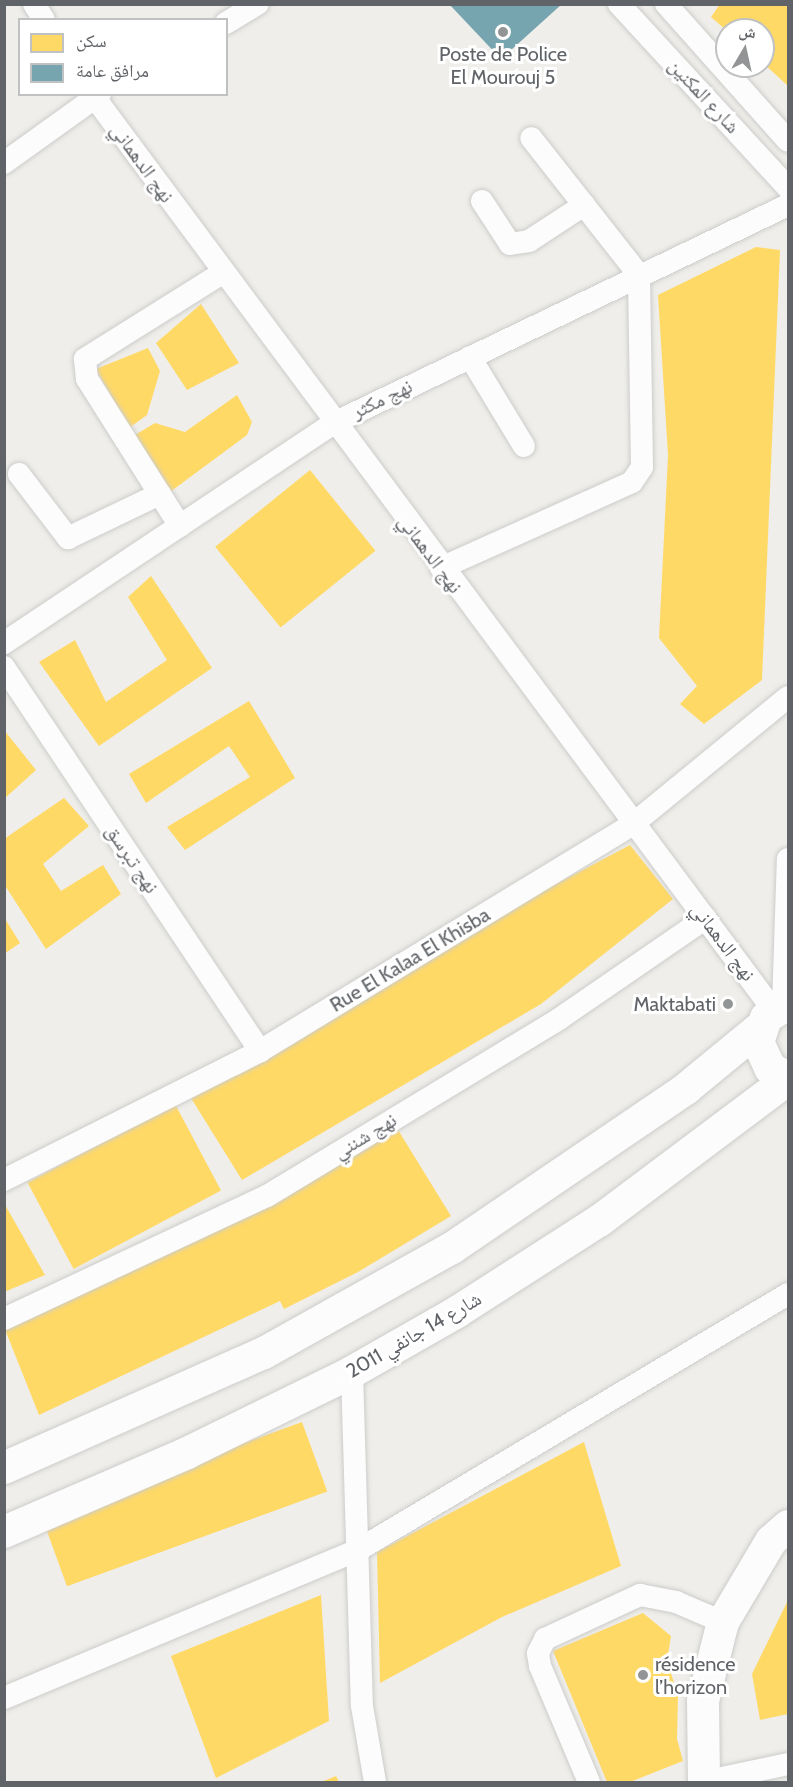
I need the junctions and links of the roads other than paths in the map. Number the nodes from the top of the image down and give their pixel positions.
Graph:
1 (34, 4) edge
2 (258, 4) edge
3 (619, 4) edge
4 (666, 4) edge
5 (43, 18) edge
6 (228, 22) edge
7 (95, 96) edge
8 (531, 138) dead end
9 (789, 141) edge
10 (4, 163) edge
11 (789, 188) edge
12 (482, 201) dead end
13 (584, 205) junction
14 (789, 205) edge
15 (222, 273) junction
16 (639, 275) junction
17 (470, 357) junction
18 (332, 424) junction
19 (524, 446) dead end
20 (19, 474) dead end
21 (160, 494) junction
22 (180, 526) junction
23 (441, 568) junction
24 (4, 643) edge
25 (4, 667) edge
26 (789, 698) edge
27 (633, 824) junction
28 (789, 859) edge
29 (706, 918) junction
30 (777, 1012) edge
31 (260, 1051) junction
32 (789, 1079) edge
33 (4, 1180) edge
34 (789, 1294) edge
35 (4, 1319) edge
36 (352, 1372) junction
37 (4, 1468) edge
38 (789, 1526) edge
39 (4, 1532) edge
40 (358, 1550) junction
41 (723, 1622) junction
42 (4, 1698) edge
43 (789, 1764) edge
44 (375, 1782) edge
45 (589, 1782) edge
46 (704, 1782) edge

1 - 5 street
2 - 6 street
3 - 11 street, شارع المكنين
4 - 9 street, شارع المكنين
7 - 10 street
7 - 15 street, نهج الدهماني
8 - 13 street
12 - 13 street
13 - 16 street
14 - 16 street, نهج مكثر
15 - 18 street, نهج الدهماني
15 - 21 street
16 - 17 street, نهج مكثر
16 - 23 street
17 - 18 street, نهج مكثر
17 - 19 street
18 - 22 street, نهج مكثر
18 - 23 street, نهج الدهماني
20 - 21 street
21 - 22 street
22 - 24 street, نهج مكثر
23 - 27 street, نهج الدهماني
25 - 31 street, نهج تبرسق
26 - 27 street, Rue El Kalaa El Khisba
27 - 29 street, نهج الدهماني
27 - 31 street, Rue El Kalaa El Khisba
28 - 30 street
29 - 30 street, نهج الدهماني
29 - 35 street, نهج شنني
30 - 32 street
30 - 37 street
31 - 33 street, Rue El Kalaa El Khisba
32 - 36 street, شارع 14 جانفي 2011
34 - 40 street
36 - 39 street, شارع 14 جانفي 2011
36 - 40 street
38 - 41 street
40 - 42 street
40 - 44 street
41 - 45 street
41 - 46 street
43 - 46 street

